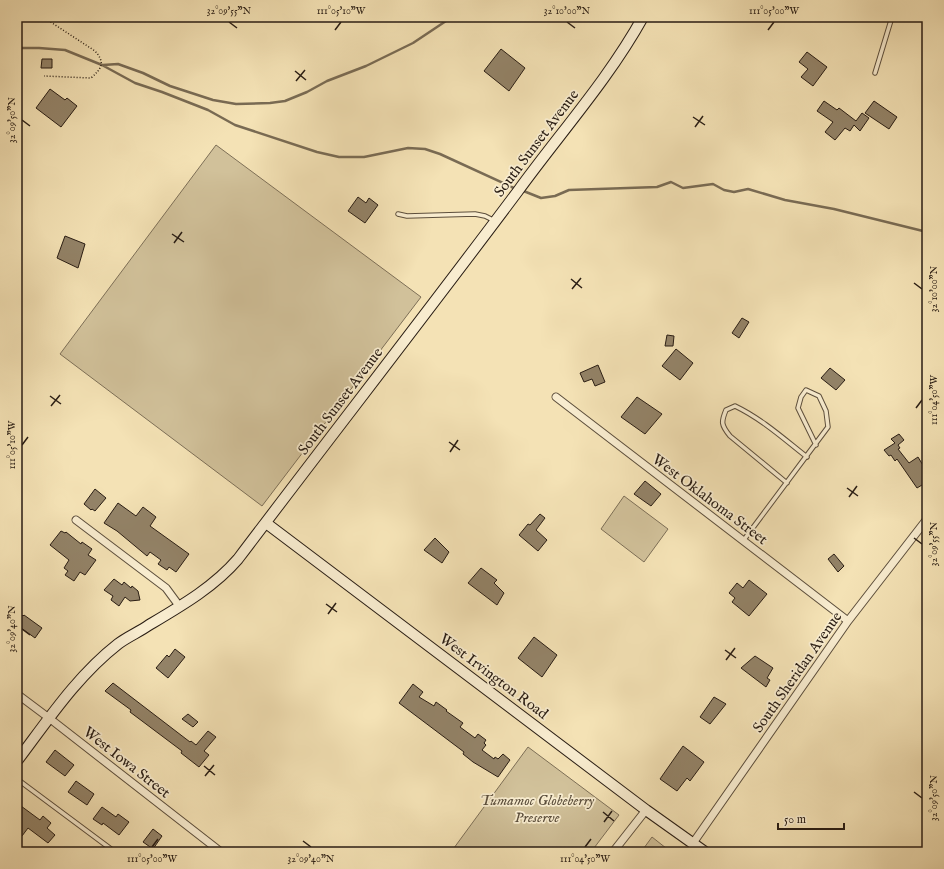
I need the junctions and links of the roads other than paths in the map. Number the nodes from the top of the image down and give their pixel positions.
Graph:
1 (643, 17) edge
2 (892, 17) edge
3 (875, 73) dead end
4 (398, 214) dead end
5 (496, 221) junction
6 (556, 397) dead end
7 (816, 445) junction
8 (807, 457) junction
9 (787, 483) junction
10 (927, 519) edge
11 (76, 520) dead end
12 (266, 522) junction
13 (743, 541) junction
14 (180, 607) junction
15 (848, 621) junction
16 (17, 694) edge
17 (49, 718) junction
18 (17, 761) edge
19 (17, 779) edge
20 (646, 810) junction
21 (693, 843) junction
22 (115, 852) edge
23 (221, 852) edge
24 (613, 852) edge
25 (705, 852) edge

1 - 5 street, South Sunset Avenue
2 - 3 lane
4 - 5 lane
5 - 12 street, South Sunset Avenue
6 - 13 street, West Oklahoma Street
7 - 7 lane
7 - 8 lane
8 - 9 lane
8 - 9 lane
9 - 13 lane
10 - 15 street, South Sheridan Avenue
11 - 14 street
12 - 14 street, South Sunset Avenue
12 - 20 street, West Irvington Road
13 - 15 street, West Oklahoma Street
14 - 17 street, South Sunset Avenue
15 - 21 street, South Sheridan Avenue
16 - 17 street, West Iowa Street
17 - 18 street, South Sunset Avenue
17 - 23 street, West Iowa Street
19 - 22 lane
20 - 21 street, West Irvington Road
20 - 24 street
21 - 25 street, West Irvington Road

